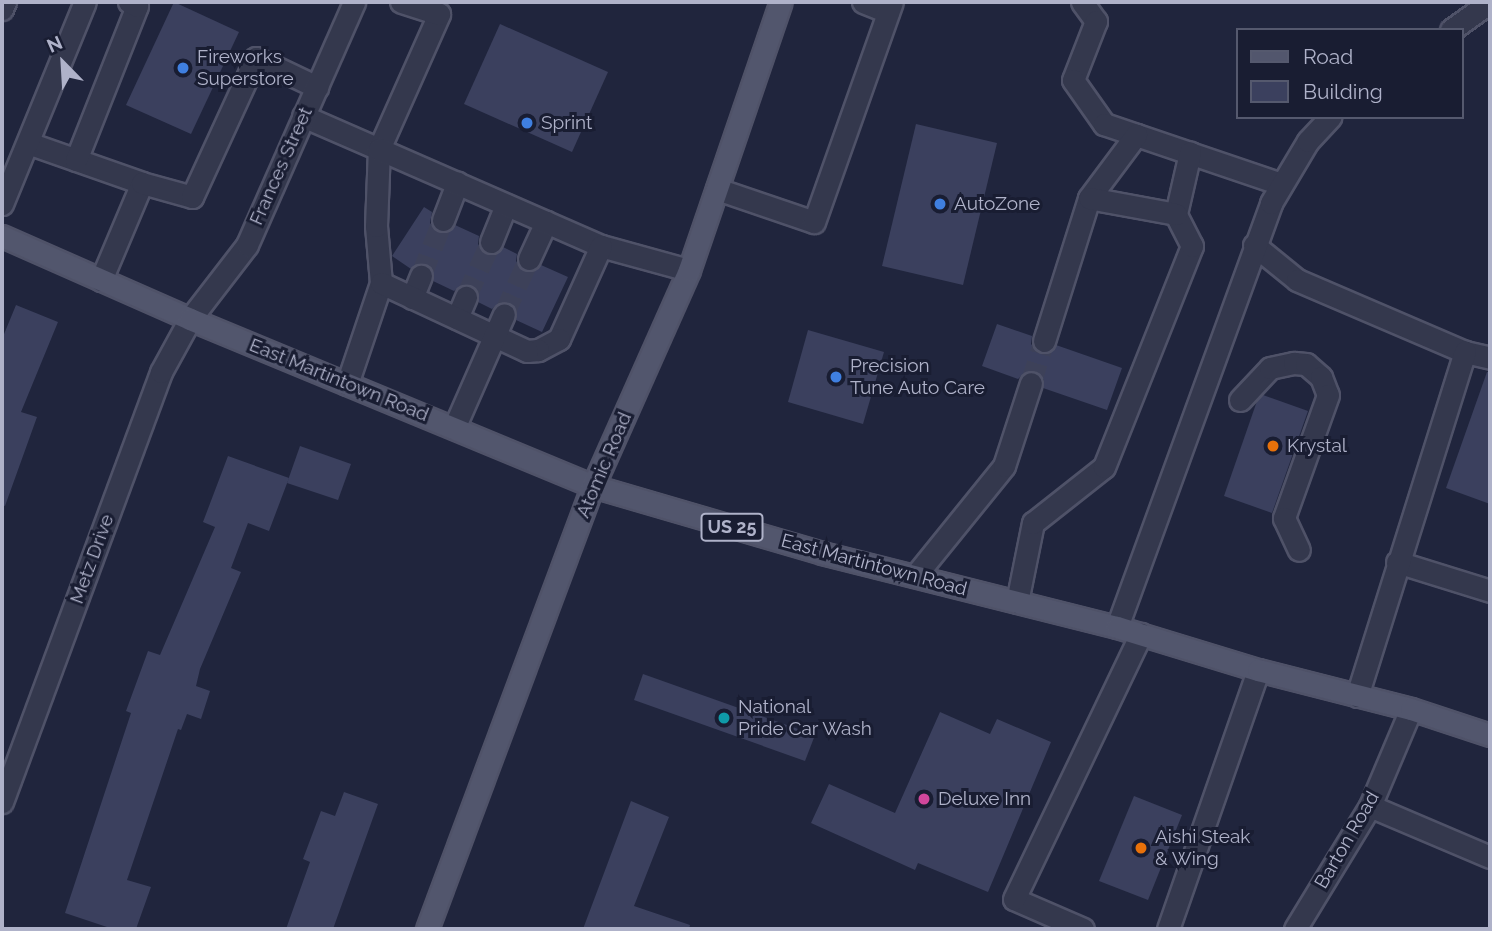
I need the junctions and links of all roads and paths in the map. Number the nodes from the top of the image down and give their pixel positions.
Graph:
1 (5, 2) edge
2 (85, 2) edge
3 (129, 2) edge
4 (354, 2) edge
5 (401, 2) edge
6 (782, 2) edge
7 (863, 2) edge
8 (1082, 2) edge
9 (1490, 2) edge
10 (890, 7) edge
11 (2, 9) edge
12 (1454, 28) edge
13 (317, 87) junction
14 (303, 116) junction
15 (1328, 119) edge
16 (1136, 135) junction
17 (28, 143) junction
18 (379, 149) junction
19 (1190, 153) junction
20 (76, 160) junction
21 (142, 183) junction
22 (457, 183) junction
23 (1281, 184) junction
24 (717, 189) junction
25 (1089, 198) junction
26 (2, 204) edge
27 (506, 205) junction
28 (1176, 214) junction
29 (443, 220) tunnel mouth
30 (546, 222) junction
31 (2, 236) edge
32 (491, 242) tunnel mouth
33 (601, 246) junction
34 (1254, 246) junction
35 (529, 259) tunnel mouth
36 (689, 270) junction
37 (421, 276) tunnel mouth
38 (101, 280) junction
39 (381, 283) junction
40 (466, 297) tunnel mouth
41 (412, 298) junction
42 (504, 314) tunnel mouth
43 (457, 318) junction
44 (190, 319) junction
45 (494, 335) junction
46 (1044, 341) tunnel mouth
47 (1465, 352) junction
48 (1490, 358) edge
49 (1031, 383) tunnel mouth
50 (347, 384) junction
51 (1240, 400) dead end
52 (454, 428) junction
53 (593, 486) junction
54 (1299, 550) dead end
55 (1397, 562) junction
56 (915, 576) junction
57 (1490, 591) edge
58 (1017, 602) junction
59 (1117, 627) junction
60 (1141, 634) junction
61 (1258, 670) junction
62 (1357, 696) junction
63 (1411, 709) junction
64 (1490, 735) edge
65 (2, 802) edge
66 (1370, 806) junction
67 (1490, 857) edge
68 (427, 929) edge
69 (1083, 929) edge
70 (1168, 929) edge
71 (1294, 929) edge

1 - 11 street
2 - 17 street
3 - 20 street
4 - 13 street, Frances Street
5 - 18 street
6 - 24 main road, Atomic Road
7 - 10 street
8 - 16 street
9 - 12 street
10 - 24 street
13 - 14 street, Frances Street
13 - 21 street
14 - 18 street
14 - 44 street, Frances Street
15 - 23 street
16 - 19 street
16 - 25 street
17 - 20 street
17 - 26 street
18 - 22 street
18 - 39 street
19 - 23 street
19 - 28 street
20 - 21 street
21 - 38 street
22 - 27 street
22 - 29 street
23 - 34 street
24 - 36 main road, Atomic Road
25 - 28 street
25 - 46 street
27 - 30 street
27 - 32 street
28 - 58 street
30 - 33 street
30 - 35 street
31 - 38 main road, East Martintown Road / US 25
33 - 36 street
33 - 45 street
34 - 47 street
34 - 59 street
36 - 53 main road, Atomic Road
37 - 41 street
38 - 44 main road, East Martintown Road / US 25
39 - 41 street
39 - 50 street
40 - 43 street
41 - 43 street
42 - 45 street
43 - 45 street
44 - 50 main road, East Martintown Road / US 25
44 - 65 street, Metz Drive
45 - 52 street
47 - 48 street
47 - 55 street
49 - 56 street
50 - 52 main road, East Martintown Road / US 25
51 - 54 street
52 - 53 main road, East Martintown Road / US 25
53 - 56 main road, East Martintown Road / US 25
53 - 68 main road, Atomic Road
55 - 57 street
55 - 62 street
56 - 58 main road, East Martintown Road / US 25
58 - 59 main road, East Martintown Road / US 25
59 - 60 main road, East Martintown Road / US 25
60 - 61 main road, East Martintown Road / US 25
60 - 69 street
61 - 62 main road, East Martintown Road / US 25
61 - 70 street
62 - 63 main road, East Martintown Road / US 25
63 - 64 main road, East Martintown Road / US 25
63 - 66 street, Barton Road
66 - 67 street
66 - 71 street, Barton Road

